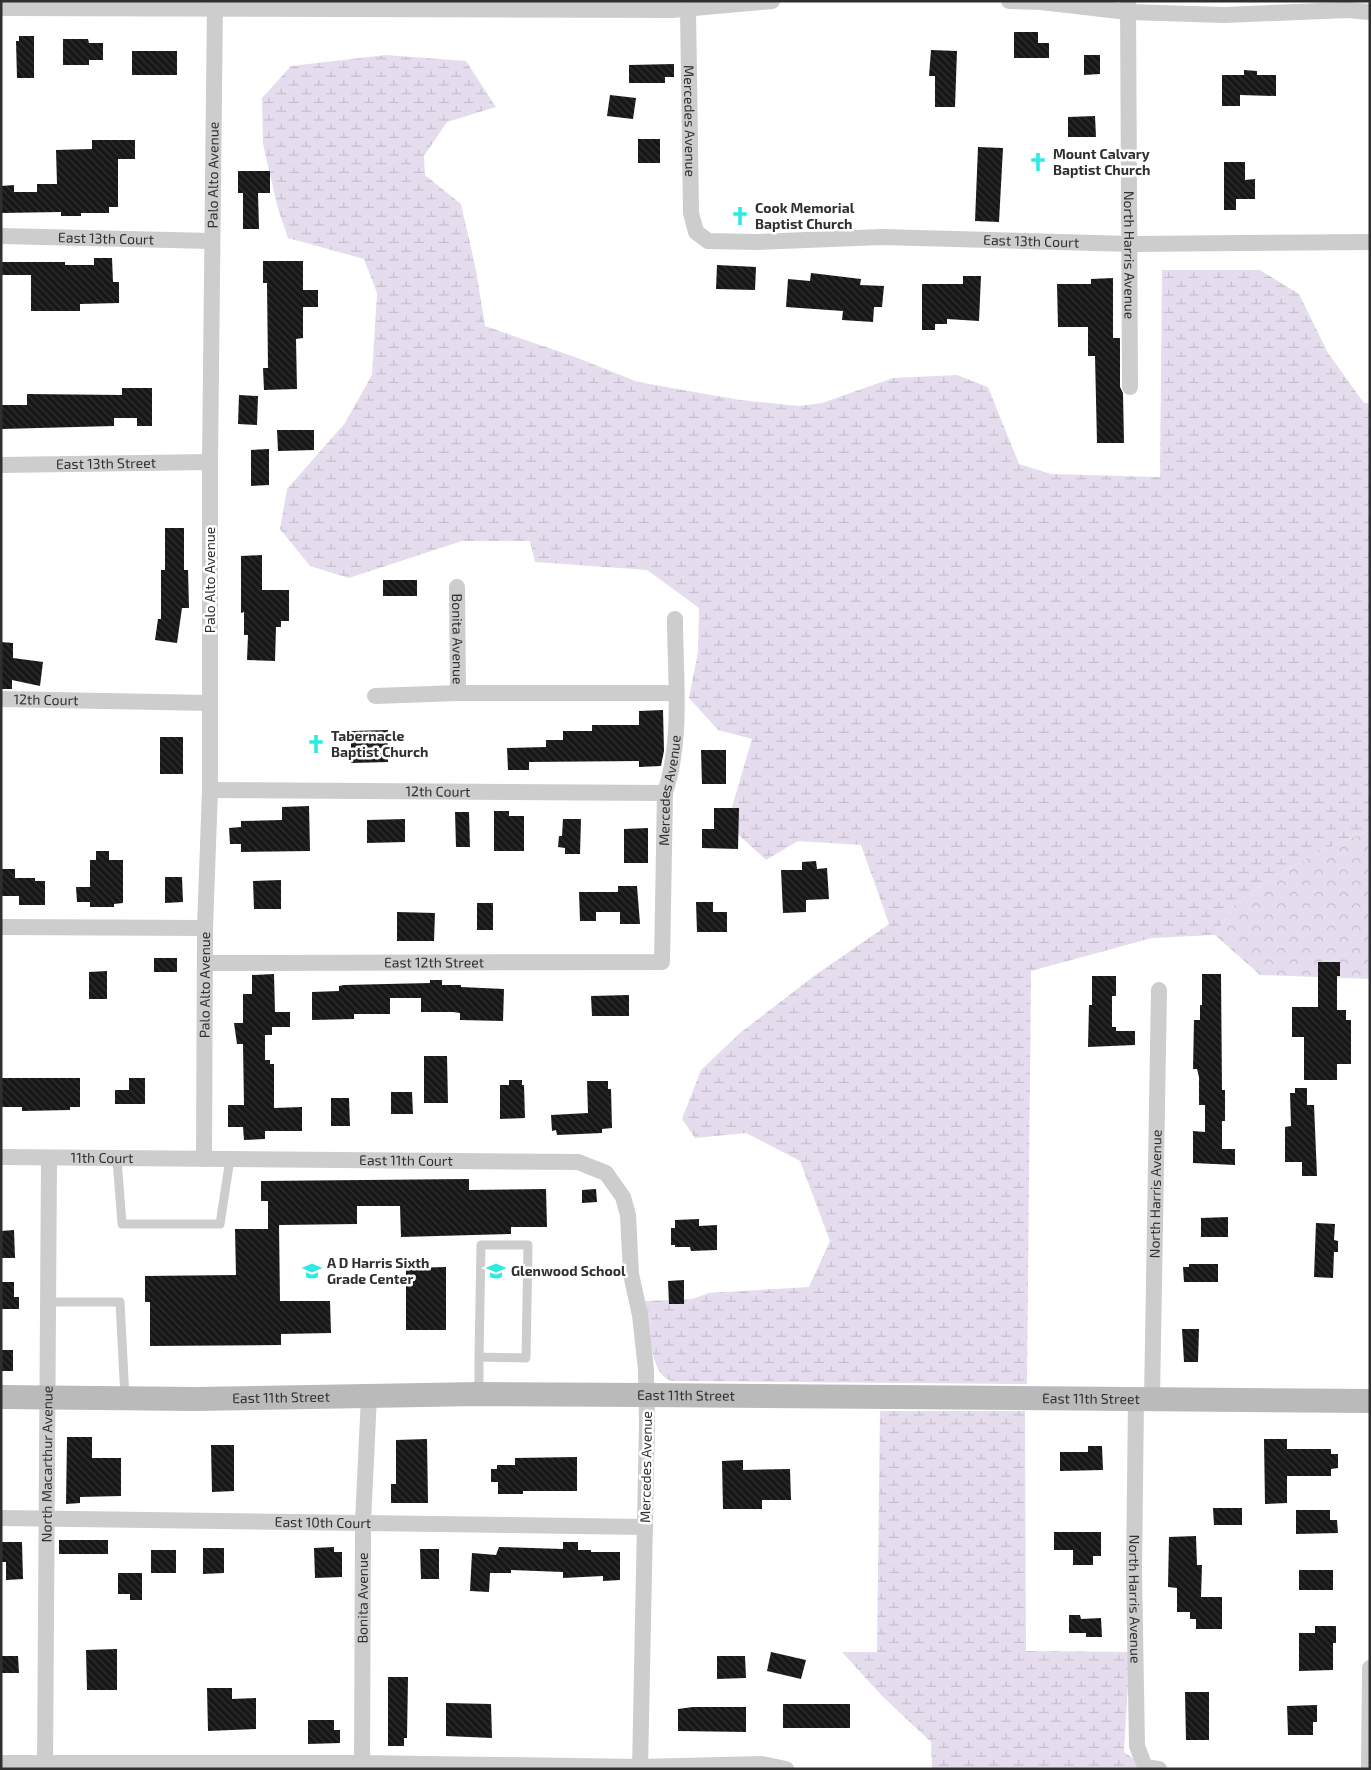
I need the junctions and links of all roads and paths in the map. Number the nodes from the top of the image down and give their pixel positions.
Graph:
1 (772, 1) edge
2 (1009, 1) edge
3 (215, 6) edge
4 (672, 6) edge
5 (1128, 6) edge
6 (1, 8) edge
7 (688, 9) junction
8 (1370, 12) edge
9 (696, 232) joint
10 (1, 236) edge
11 (212, 241) junction
12 (1370, 242) edge
13 (1130, 244) junction
14 (1130, 387) dead end
15 (210, 462) junction
16 (1, 465) edge
17 (457, 587) dead end
18 (675, 619) dead end
19 (458, 693) junction
20 (675, 693) junction
21 (375, 696) dead end
22 (1, 699) edge
23 (210, 703) junction
24 (210, 790) junction
25 (665, 793) junction
26 (1, 927) edge
27 (205, 928) junction
28 (662, 962) joint
29 (205, 963) junction
30 (1159, 990) dead end
31 (1, 1157) edge
32 (117, 1159) junction
33 (204, 1159) junction
34 (230, 1159) junction
35 (49, 1160) junction
36 (606, 1173) joint
37 (49, 1302) junction
38 (479, 1357) junction
39 (479, 1394) junction
40 (647, 1394) junction
41 (369, 1396) junction
42 (1, 1397) edge
43 (48, 1398) junction
44 (125, 1398) junction
45 (1144, 1399) junction
46 (1370, 1400) edge
47 (1, 1518) edge
48 (48, 1518) junction
49 (363, 1522) junction
50 (645, 1527) junction
51 (1370, 1668) edge
52 (1, 1763) edge
53 (45, 1766) edge
54 (362, 1766) edge
55 (640, 1768) edge
56 (785, 1768) edge
57 (1152, 1768) edge
58 (1369, 1769) edge

1 - 7 street
2 - 5 street
3 - 4 street
3 - 6 street
3 - 11 street, Palo Alto Avenue
4 - 7 street
5 - 8 street
5 - 13 street, North Harris Avenue
7 - 9 street, Mercedes Avenue
9 - 13 street, East 13th Court
10 - 11 street, East 13th Court
11 - 15 street, Palo Alto Avenue
12 - 13 street, East 13th Court
13 - 14 street, North Harris Avenue
15 - 16 street, East 13th Street
15 - 23 street, Palo Alto Avenue
17 - 19 street, Bonita Avenue
18 - 20 street, Mercedes Avenue
19 - 20 street
19 - 21 street
20 - 25 street, Mercedes Avenue
22 - 23 street, 12th Court
23 - 24 street, Palo Alto Avenue
24 - 25 street, 12th Court
24 - 27 street, Palo Alto Avenue
25 - 28 street, Mercedes Avenue
26 - 27 street
27 - 29 street, Palo Alto Avenue
28 - 29 street, East 12th Street
29 - 33 street, Palo Alto Avenue
30 - 45 street, North Harris Avenue
31 - 35 street, 11th Court
32 - 33 street, 11th Court
32 - 34 lane
32 - 35 street, 11th Court
33 - 34 street, East 11th Court
34 - 36 street, East 11th Court
35 - 37 street, North Macarthur Avenue
36 - 40 street, Mercedes Avenue
37 - 43 street, North Macarthur Avenue
37 - 44 lane
38 - 38 lane
38 - 39 lane
39 - 40 main road, East 11th Street
39 - 41 main road, East 11th Street
40 - 45 main road, East 11th Street
40 - 50 street, Mercedes Avenue
41 - 44 main road, East 11th Street
41 - 49 street, Bonita Avenue
42 - 43 main road, East 11th Street
43 - 44 main road, East 11th Street
43 - 48 street, North Macarthur Avenue
45 - 46 main road, East 11th Street
45 - 57 street, North Harris Avenue
47 - 48 street, East 10th Court
48 - 49 street, East 10th Court
48 - 53 street, North Macarthur Avenue
49 - 50 street, East 10th Court
49 - 54 street, Bonita Avenue
50 - 55 street, Mercedes Avenue
51 - 58 street
52 - 53 street
53 - 54 street
54 - 55 street
55 - 56 street

